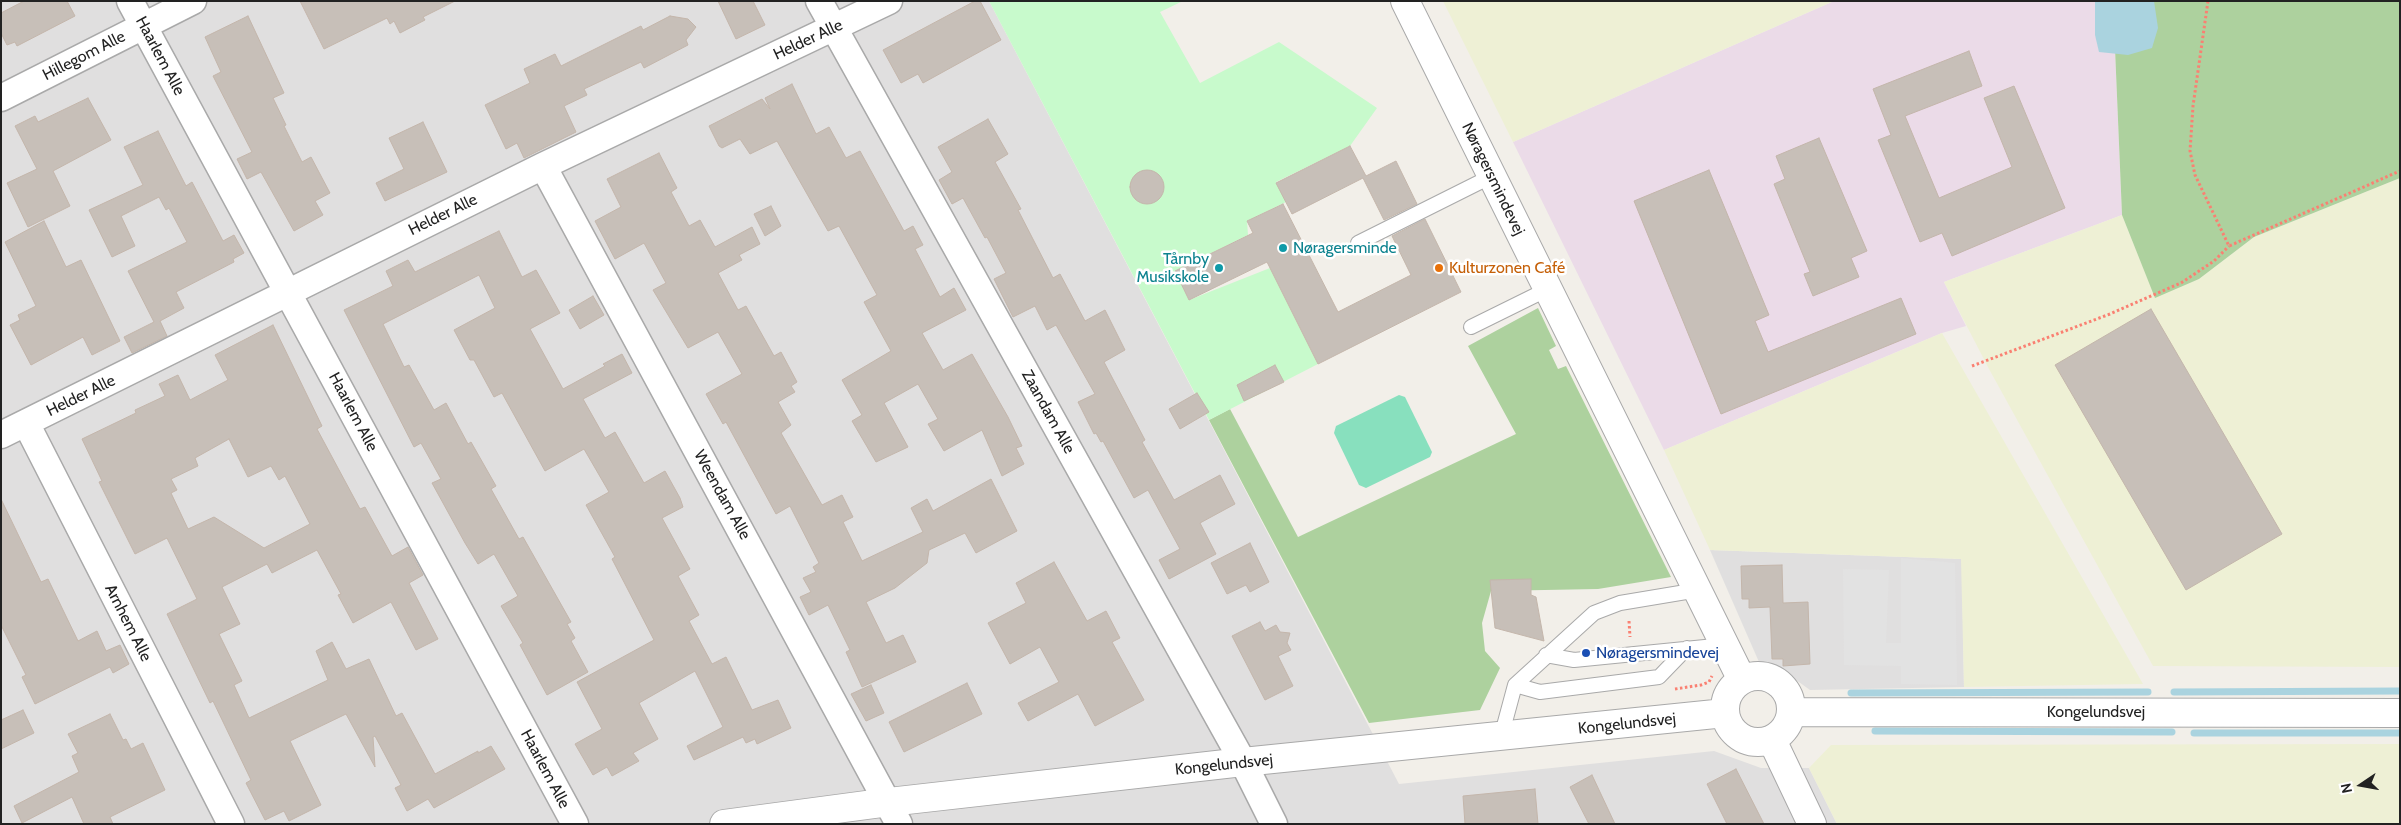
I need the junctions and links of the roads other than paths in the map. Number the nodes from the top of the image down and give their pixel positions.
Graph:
1 (130, 1) edge
2 (193, 1) edge
3 (819, 1) edge
4 (889, 1) edge
5 (1405, 1) edge
6 (144, 26) junction
7 (834, 28) junction
8 (1, 98) edge
9 (543, 166) junction
10 (1492, 176) junction
11 (1358, 243) dead end
12 (1548, 289) junction
13 (288, 292) junction
14 (1470, 327) dead end
15 (26, 423) junction
16 (1, 435) edge
17 (1698, 590) junction
18 (1687, 648) junction
19 (1546, 655) junction
20 (1720, 657) junction
21 (1742, 680) junction
22 (1515, 685) junction
23 (1791, 712) junction
24 (1725, 713) junction
25 (2400, 713) edge
26 (1502, 737) junction
27 (1772, 740) junction
28 (1243, 762) junction
29 (894, 813) edge
30 (231, 824) edge
31 (575, 824) edge
32 (724, 824) edge
33 (1274, 824) edge
34 (1812, 824) edge

1 - 6 street, Haarlem Alle
2 - 6 street, Hillegom Alle
3 - 7 street, Zaandam Alle
4 - 7 street, Helder Alle
5 - 10 street, Nøragersmindevej
6 - 8 street, Hillegom Alle
6 - 13 street, Haarlem Alle
7 - 9 street, Helder Alle
7 - 28 street, Zaandam Alle
9 - 13 street, Helder Alle
9 - 29 street, Weendam Alle
10 - 11 lane
10 - 12 street, Nøragersmindevej
12 - 14 lane
12 - 17 street, Nøragersmindevej
13 - 15 street, Helder Alle
13 - 31 street, Haarlem Alle
15 - 16 street, Helder Alle
15 - 30 street, Arnhem Alle
17 - 19 lane
17 - 20 street, Nøragersmindevej
18 - 19 lane
18 - 20 lane
18 - 22 lane
19 - 22 lane
20 - 21 street, Nøragersmindevej
21 - 23 street
21 - 24 street
22 - 26 lane
23 - 25 street, Kongelundsvej
23 - 27 street
24 - 26 street, Kongelundsvej
24 - 27 street
26 - 28 street, Kongelundsvej
27 - 34 street
28 - 29 street, Kongelundsvej
28 - 33 street, Zaandam Alle
29 - 32 street, Kongelundsvej

